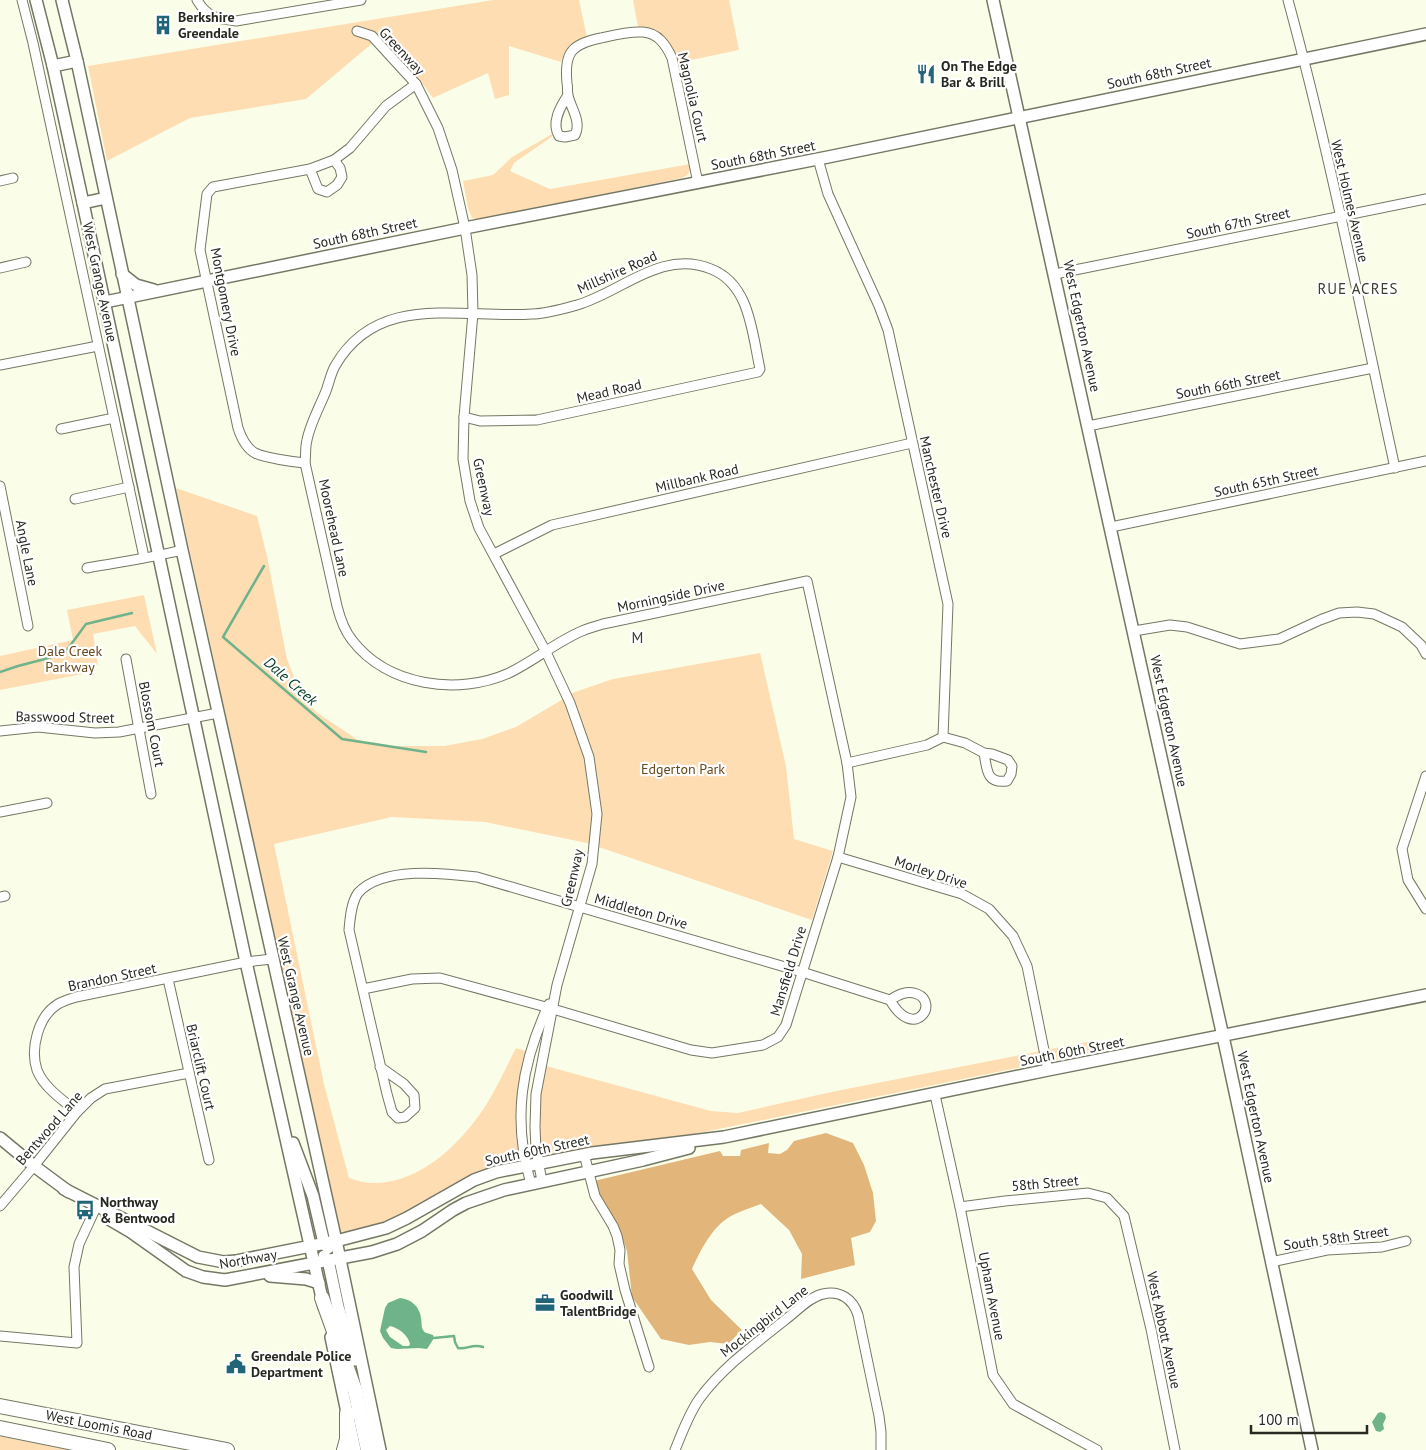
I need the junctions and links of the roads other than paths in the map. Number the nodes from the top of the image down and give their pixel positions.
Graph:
1 (22, 0) edge
2 (36, 0) edge
3 (56, 0) edge
4 (62, 0) edge
5 (197, 0) edge
6 (360, 0) edge
7 (994, 0) edge
8 (1288, 0) edge
9 (67, 21) junction
10 (357, 31) dead end
11 (1426, 34) edge
12 (1303, 58) junction
13 (77, 61) junction
14 (53, 66) junction
15 (416, 84) junction
16 (568, 95) dead end
17 (1020, 117) junction
18 (818, 159) junction
19 (334, 160) junction
20 (310, 169) junction
21 (13, 178) dead end
22 (0, 181) edge
23 (698, 182) junction
24 (106, 198) junction
25 (1426, 199) edge
26 (83, 203) junction
27 (68, 206) junction
28 (1340, 216) junction
29 (465, 228) junction
30 (26, 262) dead end
31 (0, 268) edge
32 (122, 274) junction
33 (1055, 274) junction
34 (206, 281) junction
35 (158, 290) junction
36 (128, 297) junction
37 (105, 302) junction
38 (473, 313) junction
39 (98, 346) junction
40 (0, 365) edge
41 (1373, 368) junction
42 (758, 372) joint
43 (464, 417) junction
44 (114, 418) junction
45 (1088, 426) junction
46 (61, 429) dead end
47 (912, 443) junction
48 (1426, 462) edge
49 (305, 463) junction
50 (1395, 468) junction
51 (0, 486) edge
52 (129, 487) junction
53 (75, 499) dead end
54 (1111, 527) junction
55 (182, 550) junction
56 (494, 554) junction
57 (159, 556) junction
58 (144, 557) junction
59 (87, 568) dead end
60 (807, 581) joint
61 (28, 626) dead end
62 (1134, 631) junction
63 (1423, 642) edge
64 (546, 652) junction
65 (1426, 654) edge
66 (126, 659) dead end
67 (218, 713) junction
68 (194, 719) junction
69 (140, 729) junction
70 (0, 731) edge
71 (943, 737) junction
72 (984, 753) dead end
73 (847, 763) junction
74 (1426, 776) edge
75 (151, 794) dead end
76 (47, 803) dead end
77 (0, 812) edge
78 (838, 857) junction
79 (580, 907) junction
80 (1426, 909) edge
81 (272, 959) junction
82 (246, 962) junction
83 (802, 972) junction
84 (168, 979) junction
85 (363, 990) junction
86 (1426, 995) edge
87 (890, 1000) dead end
88 (550, 1008) junction
89 (1223, 1036) junction
90 (380, 1067) junction
91 (1048, 1070) junction
92 (188, 1073) junction
93 (935, 1095) junction
94 (278, 1104) junction
95 (77, 1112) junction
96 (0, 1138) edge
97 (724, 1138) junction
98 (584, 1154) junction
99 (208, 1160) dead end
100 (539, 1163) junction
101 (34, 1166) junction
102 (526, 1166) junction
103 (588, 1172) junction
104 (537, 1183) junction
105 (0, 1206) edge
106 (95, 1207) junction
107 (960, 1207) junction
108 (1124, 1216) joint
109 (1406, 1241) dead end
110 (330, 1242) junction
111 (311, 1246) junction
112 (334, 1259) junction
113 (314, 1262) junction
114 (1271, 1262) junction
115 (255, 1276) junction
116 (319, 1283) junction
117 (322, 1298) junction
118 (0, 1336) edge
119 (649, 1367) dead end
120 (0, 1406) edge
121 (347, 1413) junction
122 (0, 1428) edge
123 (108, 1450) edge
124 (227, 1450) edge
125 (344, 1450) edge
126 (355, 1450) edge
127 (368, 1450) edge
128 (380, 1450) edge
129 (675, 1450) edge
130 (881, 1450) edge
131 (1097, 1450) edge
132 (1175, 1450) edge
133 (1312, 1450) edge

1 - 27 street, West Grange Avenue
2 - 14 street, West Grange Avenue
3 - 9 street
4 - 9 street, West Grange Avenue
5 - 6 street
7 - 17 street, West Edgerton Avenue
8 - 12 street, West Holmes Avenue
9 - 13 street, West Grange Avenue
10 - 15 street, Greenway
11 - 12 street, South 68th Street
12 - 17 street, South 68th Street
12 - 28 street, West Holmes Avenue
13 - 14 street
13 - 24 street, West Grange Avenue
14 - 26 street, West Grange Avenue
15 - 19 street, Montgomery Drive
15 - 29 street, Greenway
16 - 23 street, Magnolia Court
17 - 18 street, South 68th Street
17 - 33 street, West Edgerton Avenue
18 - 23 street, South 68th Street
18 - 47 street, Manchester Drive
19 - 20 street, Montgomery Drive
19 - 20 street
20 - 34 street, Montgomery Drive
21 - 22 street
23 - 29 street, South 68th Street
24 - 26 street
24 - 32 street, West Grange Avenue
25 - 28 street, South 67th Street
26 - 27 street
26 - 37 street, West Grange Avenue
27 - 39 street, West Grange Avenue
28 - 33 street, South 67th Street
28 - 41 street, West Holmes Avenue
29 - 34 street, South 68th Street
29 - 38 street, Greenway
30 - 31 street
32 - 35 street
32 - 36 street, West Grange Avenue
33 - 45 street, West Edgerton Avenue
34 - 35 street, South 68th Street
34 - 49 street, Montgomery Drive
35 - 36 street, South 68th Street
36 - 37 street, South 68th Street
36 - 55 street, West Grange Avenue
37 - 57 street, West Grange Avenue
38 - 42 street, Millshire Road
38 - 43 street, Greenway
38 - 49 street, Moorehead Lane
39 - 40 street
39 - 44 street, West Grange Avenue
41 - 45 street, South 66th Street
41 - 50 street, West Holmes Avenue
42 - 43 street, Mead Road
43 - 56 street, Greenway
44 - 46 street
44 - 52 street, West Grange Avenue
45 - 54 street, West Edgerton Avenue
47 - 56 street, Millbank Road
47 - 71 street, Manchester Drive
48 - 50 street, South 65th Street
49 - 64 street, Moorehead Lane
50 - 54 street, South 65th Street
51 - 61 street, Angle Lane
52 - 53 street
52 - 58 street, West Grange Avenue
54 - 62 street, West Edgerton Avenue
55 - 57 street
55 - 67 street, West Grange Avenue
56 - 64 street, Greenway
57 - 58 street
57 - 68 street, West Grange Avenue
58 - 59 street
60 - 64 street, Morningside Drive
60 - 73 street, Mansfield Drive
62 - 63 street
62 - 89 street, West Edgerton Avenue
63 - 65 street
64 - 79 street, Greenway
66 - 69 street, Blossom Court
67 - 68 street, Basswood Street
67 - 81 street, West Grange Avenue
68 - 69 street, Basswood Street
68 - 82 street, West Grange Avenue
69 - 70 street, Basswood Street
69 - 75 street, Blossom Court
71 - 72 street
71 - 73 street
73 - 78 street, Mansfield Drive
74 - 80 street
76 - 77 street
78 - 83 street, Mansfield Drive
78 - 91 street, Morley Drive
79 - 83 street, Middleton Drive
79 - 85 street, Middleton Drive
79 - 88 street, Greenway
81 - 82 street, Brandon Street
81 - 110 street, West Grange Avenue
82 - 84 street, Brandon Street
82 - 94 street, West Grange Avenue
83 - 87 street, Middleton Drive
83 - 88 street, Mansfield Drive
84 - 92 street, Briarclift Court
84 - 95 street, Brandon Street
85 - 88 street, Mansfield Drive
85 - 90 street
86 - 89 street, South 60th Street
88 - 100 street, Greenway
88 - 102 street, Greenway
89 - 91 street, South 60th Street
89 - 114 street, West Edgerton Avenue
90 - 90 street
91 - 93 street, South 60th Street
92 - 95 street, Bentwood Lane
92 - 99 street, Briarclift Court
93 - 97 street, South 60th Street
93 - 107 street, Upham Avenue
94 - 110 street
94 - 111 street, West Grange Avenue
95 - 101 street, Bentwood Lane
96 - 101 street, Northway
97 - 98 street, South 60th Street
97 - 103 street, South 60th Street
98 - 100 street, South 60th Street
98 - 103 street
100 - 102 street, South 60th Street
100 - 104 street, Greenway
101 - 105 street, Bentwood Lane
101 - 106 street, Northway
102 - 104 street, Greenway
102 - 110 street, South 60th Street
103 - 104 street, South 60th Street
103 - 119 street
104 - 112 street, South 60th Street
106 - 111 street, Northway
106 - 115 street, Northway
106 - 118 street
107 - 108 street, 58th Street
107 - 131 street, Upham Avenue
108 - 132 street, West Abbott Avenue
109 - 114 street, South 58th Street
110 - 111 street, South 60th Street
110 - 112 street
111 - 112 street
111 - 113 street, West Grange Avenue
112 - 113 street, South 60th Street
112 - 128 street
113 - 115 street, Northway
113 - 116 street, West Grange Avenue
114 - 133 street, West Edgerton Avenue
115 - 116 street
116 - 117 street, West Grange Avenue
117 - 121 street, West Grange Avenue
117 - 127 main road
120 - 124 main road, West Loomis Road
121 - 125 main road
121 - 126 street, West Grange Avenue
122 - 123 main road, West Loomis Road
129 - 130 street, Mockingbird Lane

